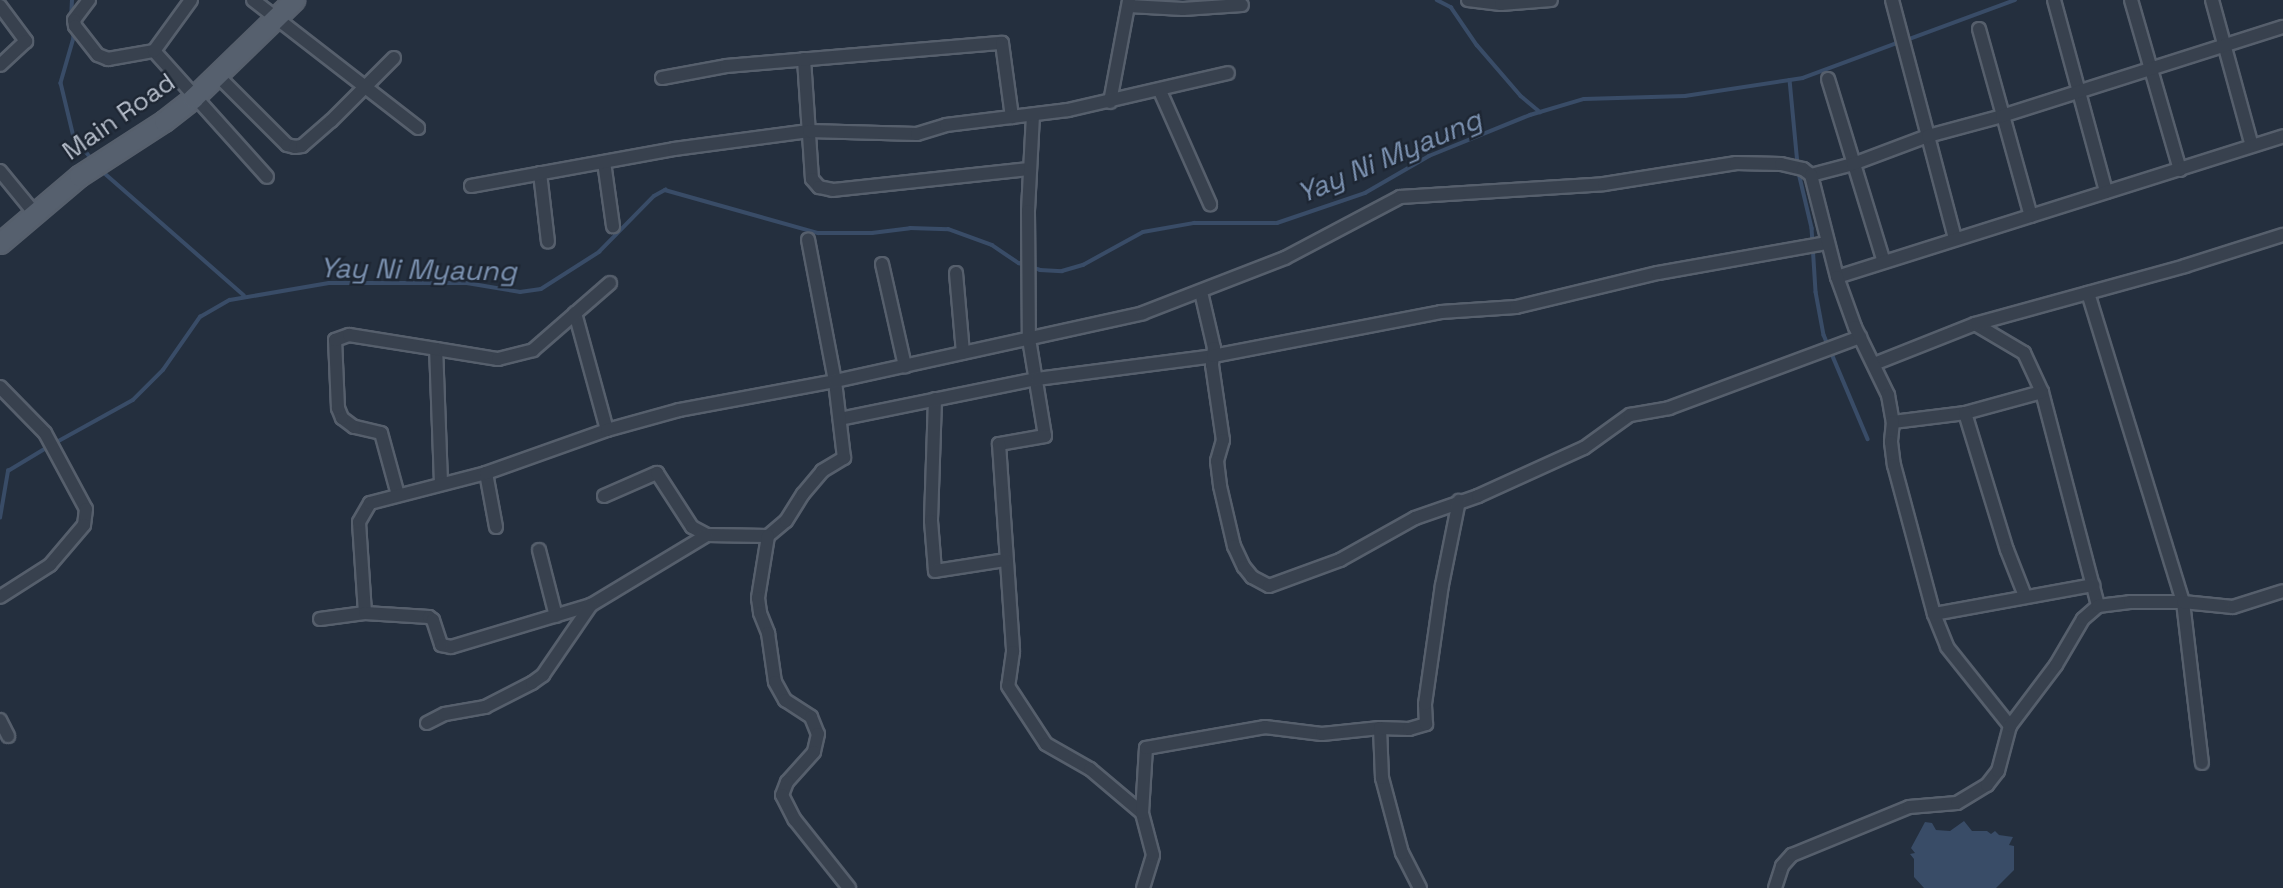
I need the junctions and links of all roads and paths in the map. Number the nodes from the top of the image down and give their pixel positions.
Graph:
1 (89, 0) edge
2 (191, 0) edge
3 (253, 0) edge
4 (294, 0) edge
5 (1468, 0) edge
6 (1551, 0) edge
7 (1892, 0) edge
8 (2054, 0) edge
9 (2131, 0) edge
10 (2212, 0) edge
11 (1129, 3) edge
12 (1242, 5) dead end
13 (0, 6) edge
14 (277, 18) junction
15 (2283, 27) edge
16 (1979, 29) dead end
17 (2226, 46) junction
18 (154, 51) junction
19 (394, 58) dead end
20 (804, 60) junction
21 (0, 65) edge
22 (2151, 69) junction
23 (1228, 73) dead end
24 (217, 75) junction
25 (662, 78) dead end
26 (1828, 79) dead end
27 (366, 87) junction
28 (1160, 91) junction
29 (2076, 93) junction
30 (193, 98) junction
31 (1110, 102) junction
32 (1033, 115) junction
33 (2003, 116) junction
34 (1012, 117) junction
35 (418, 128) dead end
36 (809, 131) junction
37 (1928, 136) junction
38 (2283, 136) edge
39 (2252, 146) junction
40 (604, 162) junction
41 (1853, 164) junction
42 (1030, 169) junction
43 (2180, 170) junction
44 (0, 171) edge
45 (540, 173) junction
46 (1811, 175) junction
47 (267, 177) dead end
48 (471, 186) dead end
49 (2106, 192) junction
50 (1210, 204) dead end
51 (36, 215) junction
52 (2031, 216) junction
53 (613, 226) dead end
54 (2283, 235) edge
55 (1955, 239) junction
56 (808, 240) dead end
57 (548, 242) dead end
58 (0, 243) edge
59 (1826, 243) junction
60 (1884, 262) junction
61 (882, 264) dead end
62 (956, 273) dead end
63 (1837, 277) junction
64 (610, 283) dead end
65 (1201, 292) junction
66 (2088, 293) junction
67 (575, 313) junction
68 (1975, 324) junction
69 (1860, 337) junction
70 (1029, 339) junction
71 (436, 349) junction
72 (963, 354) junction
73 (1213, 356) junction
74 (1874, 364) junction
75 (905, 366) junction
76 (1037, 379) junction
77 (835, 381) junction
78 (0, 387) edge
79 (2042, 393) junction
80 (935, 400) junction
81 (1965, 413) junction
82 (840, 419) junction
83 (1893, 422) junction
84 (607, 430) junction
85 (486, 473) junction
86 (441, 483) junction
87 (398, 495) junction
88 (604, 496) dead end
89 (1459, 502) junction
90 (496, 527) dead end
91 (707, 535) junction
92 (768, 536) junction
93 (540, 550) dead end
94 (1005, 560) junction
95 (2093, 585) junction
96 (2283, 592) edge
97 (2025, 596) junction
98 (0, 597) edge
99 (2183, 602) junction
100 (591, 605) junction
101 (2098, 606) junction
102 (365, 613) junction
103 (1934, 614) junction
104 (556, 616) junction
105 (320, 618) dead end
106 (0, 720) edge
107 (427, 723) dead end
108 (2010, 726) junction
109 (1380, 728) junction
110 (8, 736) dead end
111 (2202, 763) dead end
112 (1142, 813) junction
113 (849, 888) edge
114 (1143, 888) edge
115 (1420, 888) edge
116 (1775, 888) edge

1 - 18 street
2 - 18 street
3 - 14 street
4 - 14 main road, Main Road
5 - 6 street
7 - 37 street
8 - 29 street
9 - 22 street
10 - 17 street
11 - 12 street
11 - 31 street
13 - 21 street
14 - 24 main road, Main Road
14 - 27 street
15 - 17 street
16 - 33 street
17 - 22 street
17 - 39 street
18 - 30 street
19 - 27 street
20 - 25 street
20 - 34 street
20 - 36 street
22 - 29 street
22 - 43 street
23 - 28 street
24 - 27 street
24 - 30 main road, Main Road
26 - 41 street
27 - 35 street
28 - 31 street
28 - 50 street
29 - 33 street
29 - 49 street
30 - 47 street
30 - 51 main road, Main Road
31 - 32 street
32 - 34 street
32 - 42 street
33 - 37 street
33 - 52 street
34 - 36 street
36 - 40 street
36 - 42 street
37 - 41 street
37 - 55 street
38 - 39 street
39 - 43 street
40 - 45 street
40 - 53 street
41 - 46 street
41 - 60 street
42 - 70 street
43 - 49 street
44 - 51 street
45 - 48 street
45 - 57 street
46 - 59 street
46 - 65 street
49 - 52 street
51 - 58 main road, Main Road
52 - 55 street
54 - 66 street
55 - 60 street
56 - 77 street
59 - 63 street
59 - 73 street
60 - 63 street
61 - 75 street
62 - 72 street
63 - 69 street
64 - 67 street
65 - 70 street
65 - 73 street
66 - 68 street
66 - 99 street
67 - 71 street
67 - 84 street
68 - 74 street
68 - 79 street
69 - 74 street
69 - 89 street
70 - 72 street
70 - 76 street
71 - 86 street
71 - 87 street
72 - 75 street
73 - 76 street
73 - 89 street
74 - 83 street
75 - 77 street
76 - 80 street
76 - 94 street
77 - 82 street
77 - 84 street
78 - 98 street
79 - 81 street
79 - 95 street
80 - 82 street
80 - 94 street
81 - 83 street
81 - 97 street
82 - 92 street
83 - 103 street
84 - 85 street
85 - 86 street
85 - 90 street
86 - 87 street
87 - 102 street
88 - 91 street
89 - 109 street
91 - 92 street
91 - 100 street
92 - 113 street
93 - 104 street
94 - 112 street
95 - 97 street
95 - 101 street
96 - 99 street
97 - 103 street
99 - 101 street
99 - 111 street
100 - 104 street
100 - 107 street
101 - 108 street
102 - 104 street
102 - 105 street
103 - 108 street
106 - 110 street
108 - 116 street
109 - 112 street
109 - 115 street
112 - 114 street

